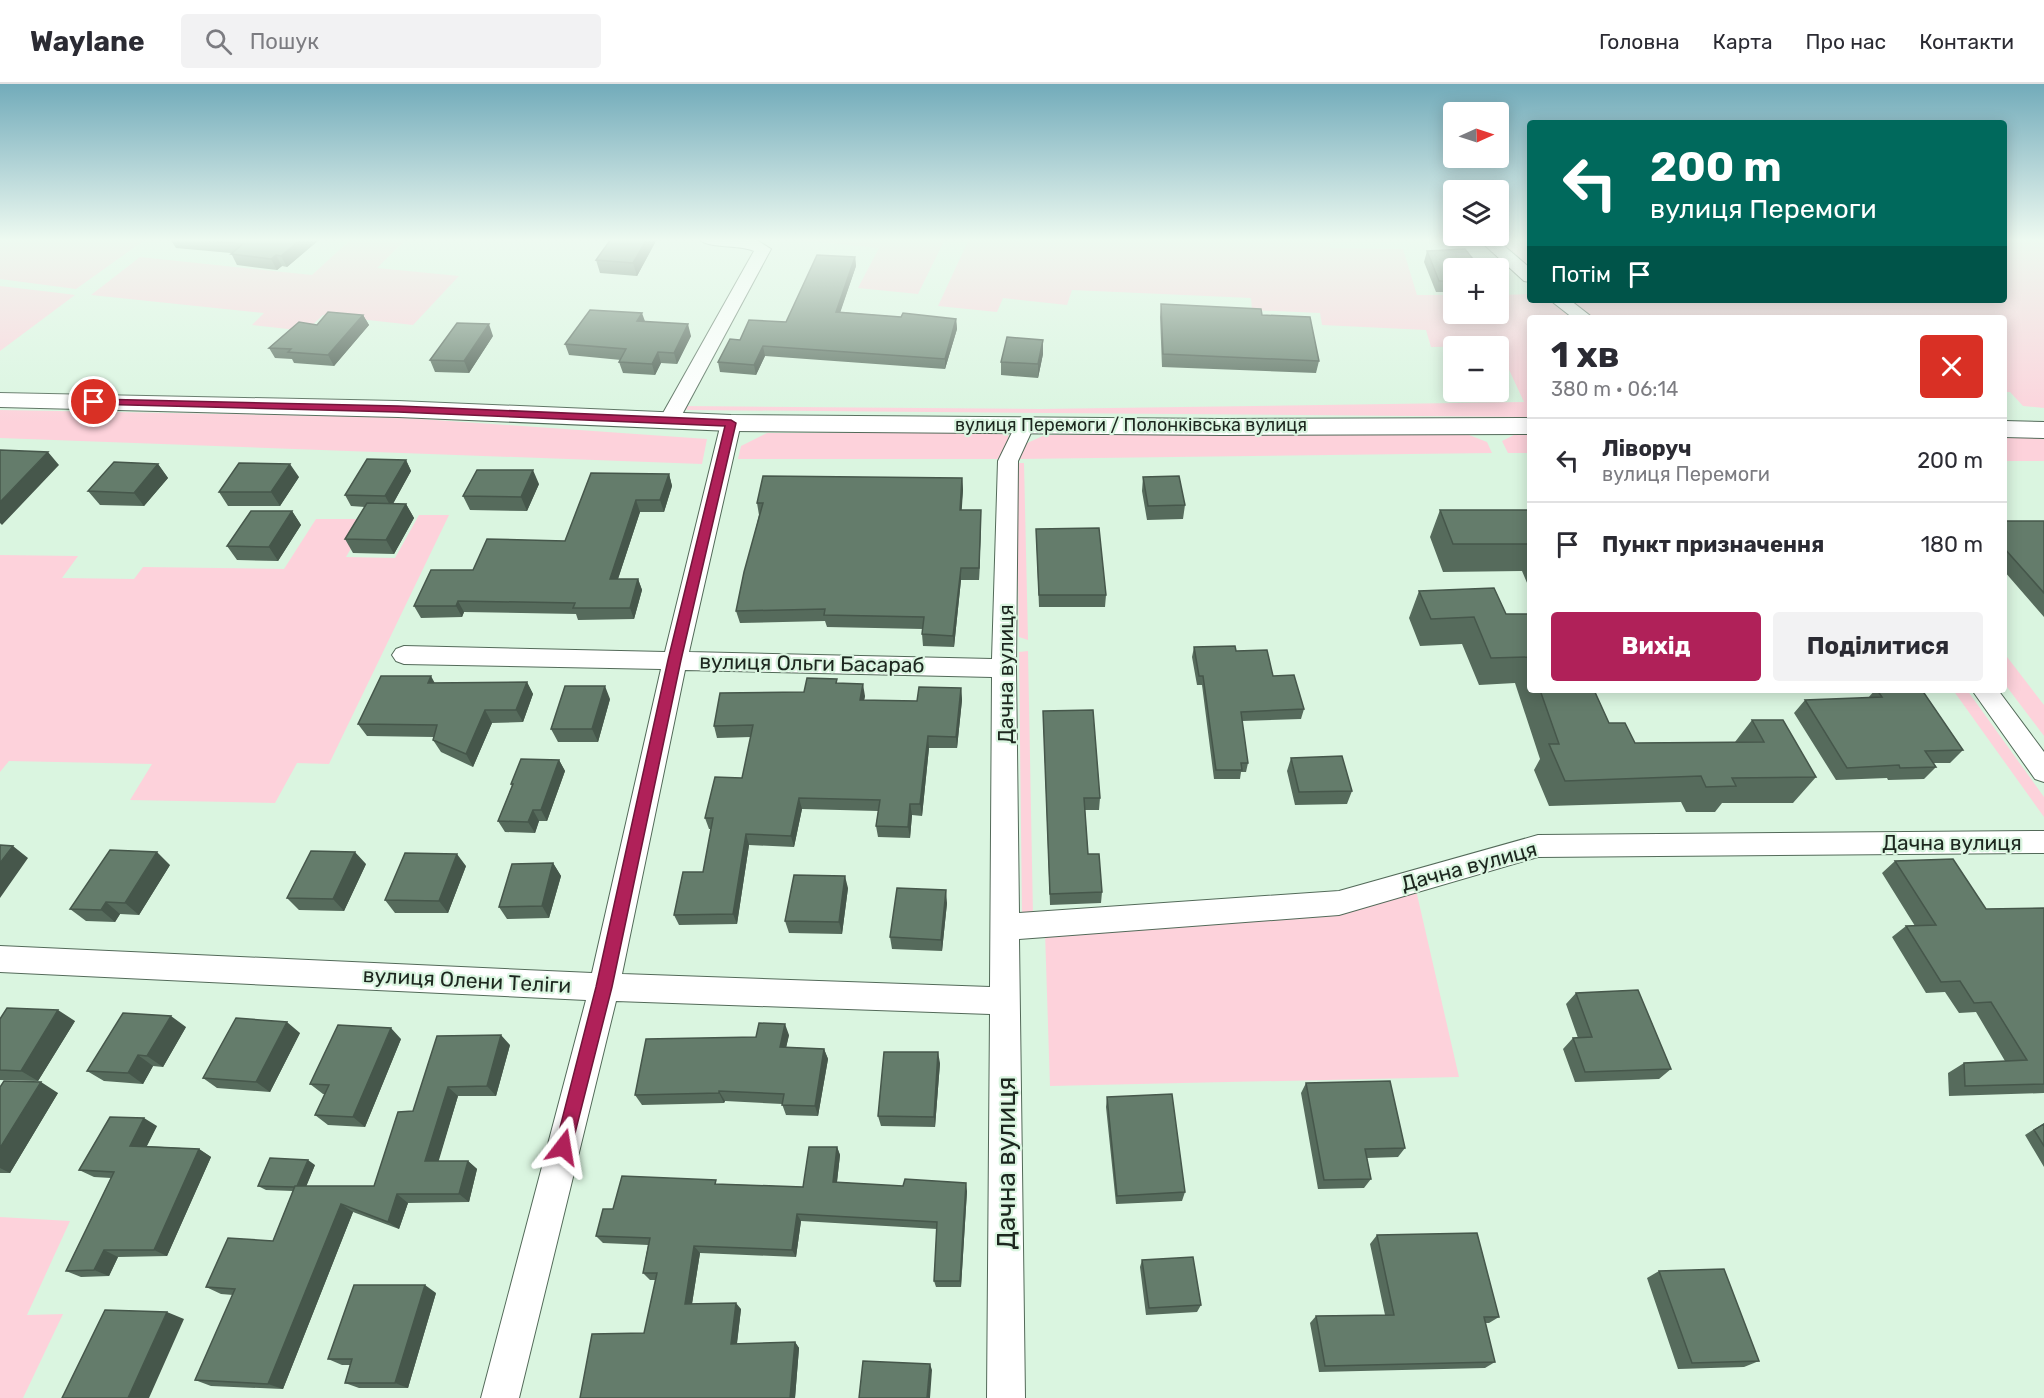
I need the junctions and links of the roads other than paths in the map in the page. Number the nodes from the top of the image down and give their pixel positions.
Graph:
1 (736, 300) edge
2 (1563, 303) edge
3 (1580, 315) edge
4 (0, 400) edge
5 (668, 422) junction
6 (731, 423) junction
7 (1025, 424) junction
8 (1527, 426) edge
9 (2007, 429) edge
10 (2044, 430) edge
11 (404, 656) dead end
12 (675, 660) junction
13 (1004, 668) junction
14 (1986, 693) edge
15 (2044, 772) edge
16 (2044, 842) edge
17 (1005, 927) junction
18 (0, 959) edge
19 (604, 987) junction
20 (1006, 1001) junction
21 (500, 1398) edge
22 (1006, 1398) edge

1 - 5 street
2 - 3 street
4 - 5 main road, вулиця Перемоги / Полонківська вулиця
5 - 6 main road, вулиця Перемоги / Полонківська вулиця
6 - 7 main road, вулиця Перемоги / Полонківська вулиця
6 - 12 street
7 - 8 main road, вулиця Перемоги / Полонківська вулиця
7 - 13 street, Дачна вулиця
9 - 10 main road
11 - 12 street, вулиця Ольги Басараб
12 - 13 street, вулиця Ольги Басараб
12 - 19 street
13 - 17 street, Дачна вулиця
14 - 15 street
16 - 17 street, Дачна вулиця
17 - 20 street, Дачна вулиця
18 - 19 street, вулиця Олени Теліги
19 - 20 street, вулиця Олени Теліги
19 - 21 street
20 - 22 street, Дачна вулиця

